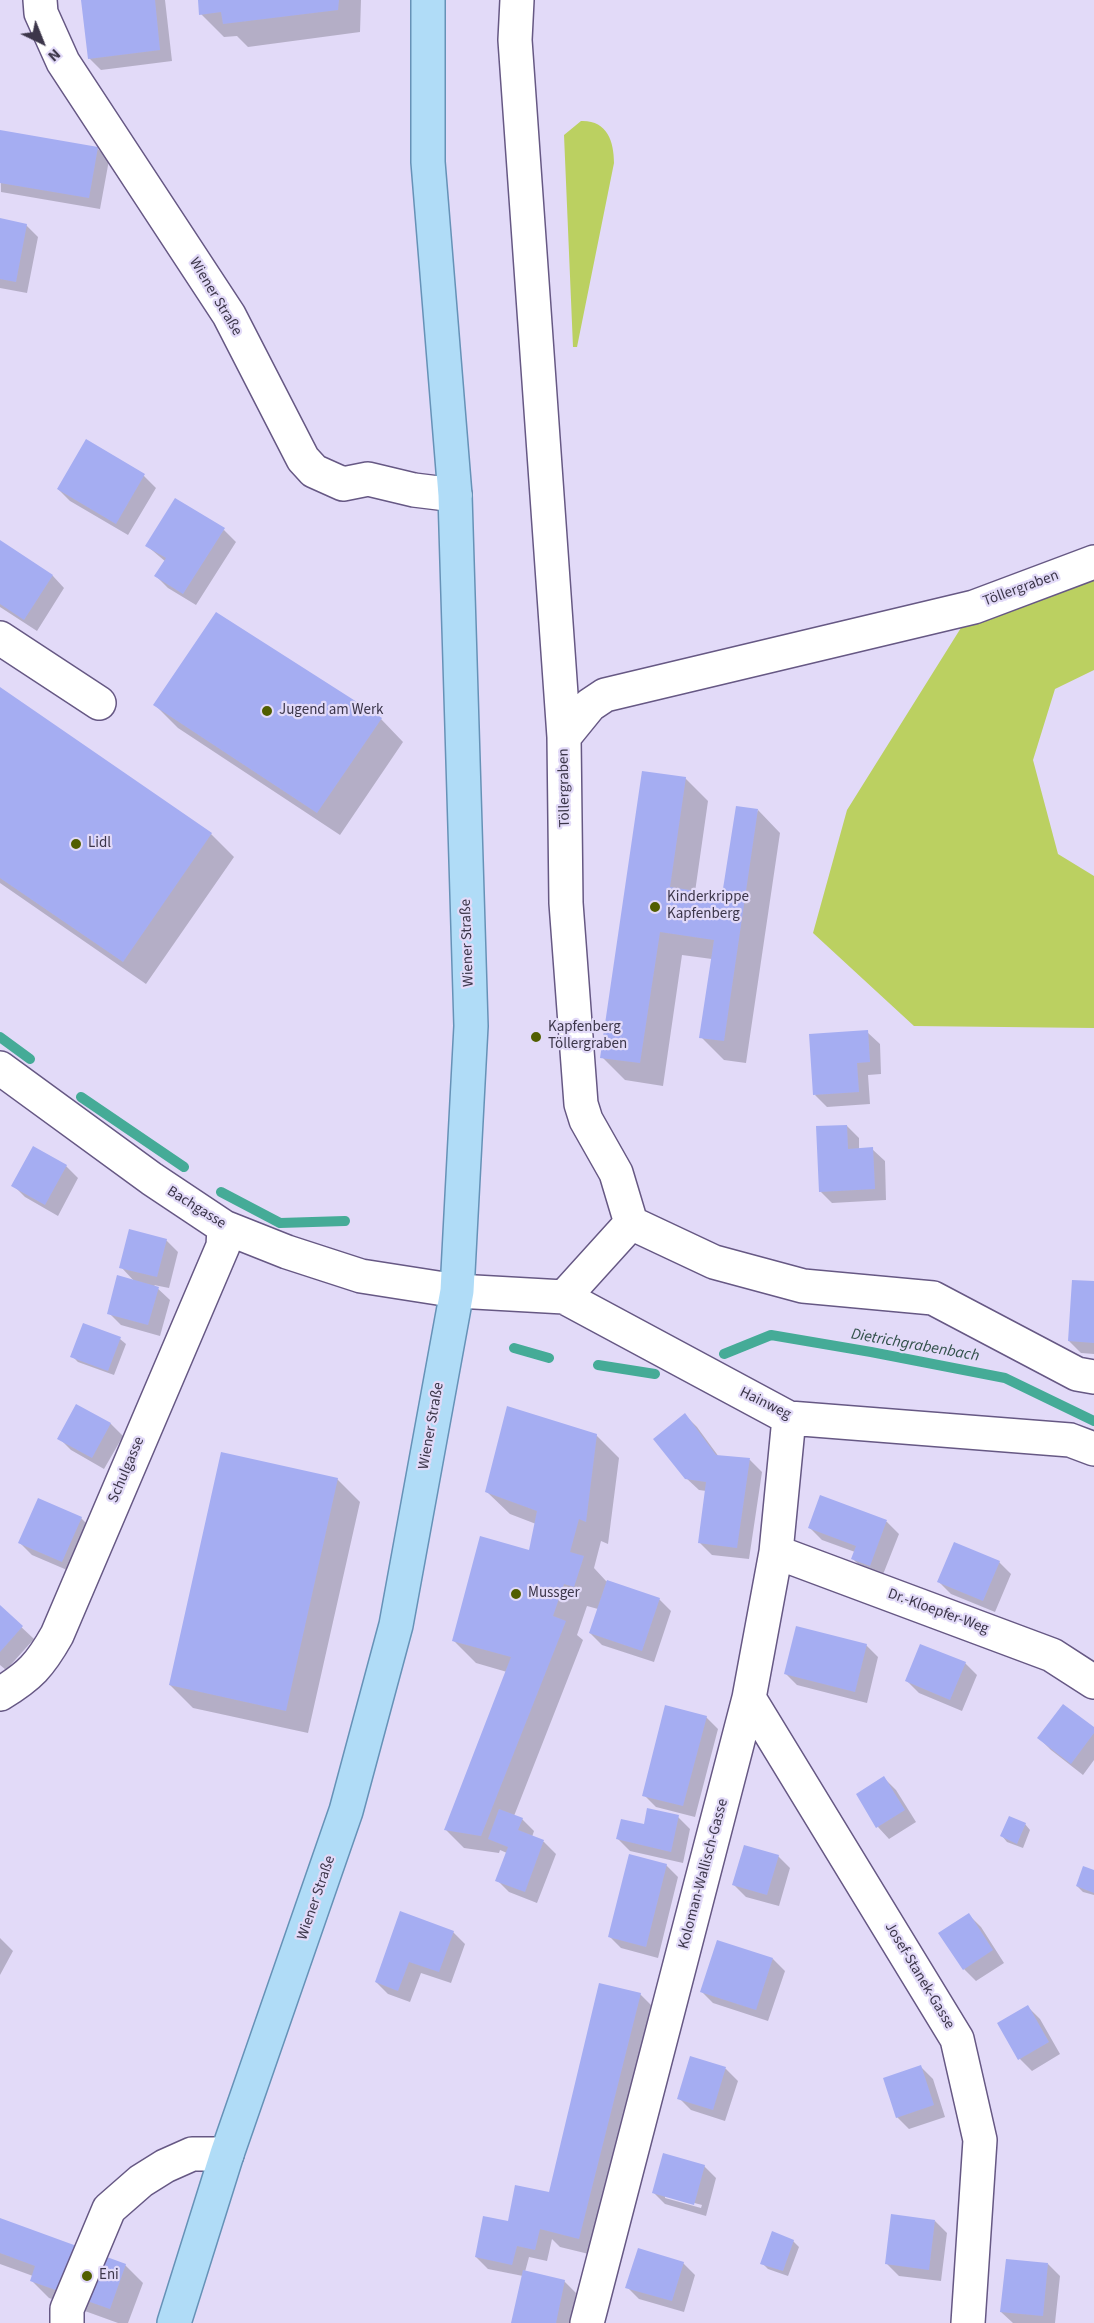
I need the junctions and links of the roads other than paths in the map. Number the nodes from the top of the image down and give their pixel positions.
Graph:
1 (40, 0) edge
2 (428, 0) edge
3 (516, 0) edge
4 (455, 495) junction
5 (1094, 562) edge
6 (0, 638) edge
7 (99, 703) dead end
8 (564, 737) junction
9 (0, 1068) edge
10 (631, 1223) junction
11 (224, 1227) junction
12 (457, 1291) junction
13 (564, 1297) junction
14 (1094, 1377) edge
15 (789, 1418) junction
16 (1094, 1449) edge
17 (776, 1552) junction
18 (1094, 1682) edge
19 (0, 1694) edge
20 (749, 1698) junction
21 (227, 2154) junction
22 (68, 2323) edge
23 (174, 2323) edge
24 (587, 2323) edge
25 (968, 2323) edge

1 - 4 street, Wiener Straße
2 - 4 main road, Wiener Straße
3 - 8 street
4 - 12 main road, Wiener Straße
5 - 8 street, Töllergraben
6 - 7 street
8 - 10 street, Töllergraben
9 - 11 street, Bachgasse
10 - 13 street
10 - 14 street
11 - 12 street, Bachgasse
11 - 19 street, Schulgasse
12 - 13 street, Hainweg
12 - 21 main road, Wiener Straße
13 - 15 street, Hainweg
15 - 16 street, Hainweg
15 - 17 street, Koloman-Wallisch-Gasse
17 - 18 street, Dr.-Kloepfer-Weg
17 - 20 street, Koloman-Wallisch-Gasse
20 - 24 street, Koloman-Wallisch-Gasse
20 - 25 street, Josef-Stanek-Gasse
21 - 22 street
21 - 23 main road, Wiener Straße

